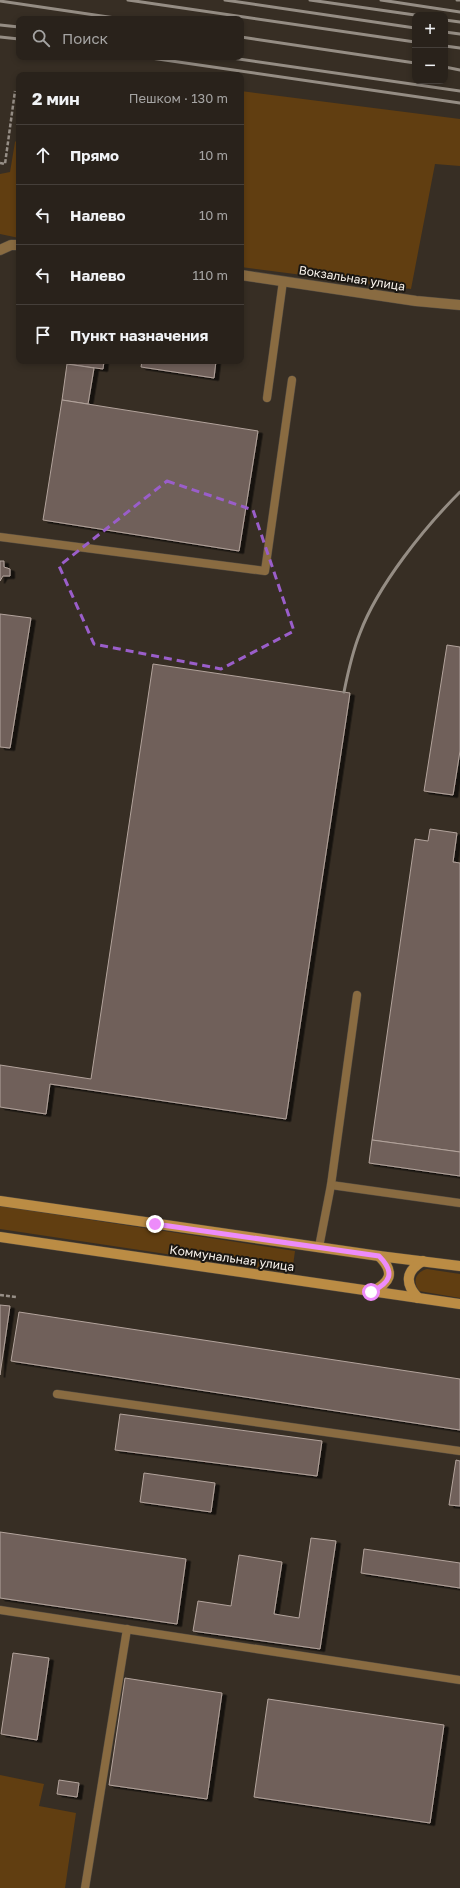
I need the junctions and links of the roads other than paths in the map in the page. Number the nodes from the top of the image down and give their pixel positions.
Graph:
1 (16, 245) edge
2 (0, 250) edge
3 (244, 275) edge
4 (284, 281) junction
5 (460, 305) edge
6 (292, 380) dead end
7 (266, 398) dead end
8 (0, 536) edge
9 (357, 995) dead end
10 (331, 1185) junction
11 (0, 1200) edge
12 (460, 1203) edge
13 (0, 1237) edge
14 (319, 1247) junction
15 (379, 1256) junction
16 (423, 1261) junction
17 (460, 1266) edge
18 (371, 1292) junction
19 (418, 1298) junction
20 (460, 1304) edge
21 (57, 1394) dead end
22 (460, 1450) edge
23 (0, 1610) edge
24 (127, 1629) junction
25 (460, 1680) edge
26 (85, 1888) edge

1 - 2 street
3 - 4 street, Вокзальная улица
4 - 5 street, Вокзальная улица
4 - 7 lane
6 - 8 lane
9 - 10 lane
10 - 12 lane
10 - 14 lane
11 - 14 main road, Коммунальная улица
13 - 18 main road, Коммунальная улица
14 - 15 main road, Коммунальная улица
15 - 16 main road, Коммунальная улица
15 - 18 main road
16 - 17 main road, Коммунальная улица
16 - 19 main road
18 - 19 main road, Коммунальная улица
19 - 20 main road, Коммунальная улица
21 - 22 lane
23 - 24 lane
24 - 25 lane
24 - 26 lane

